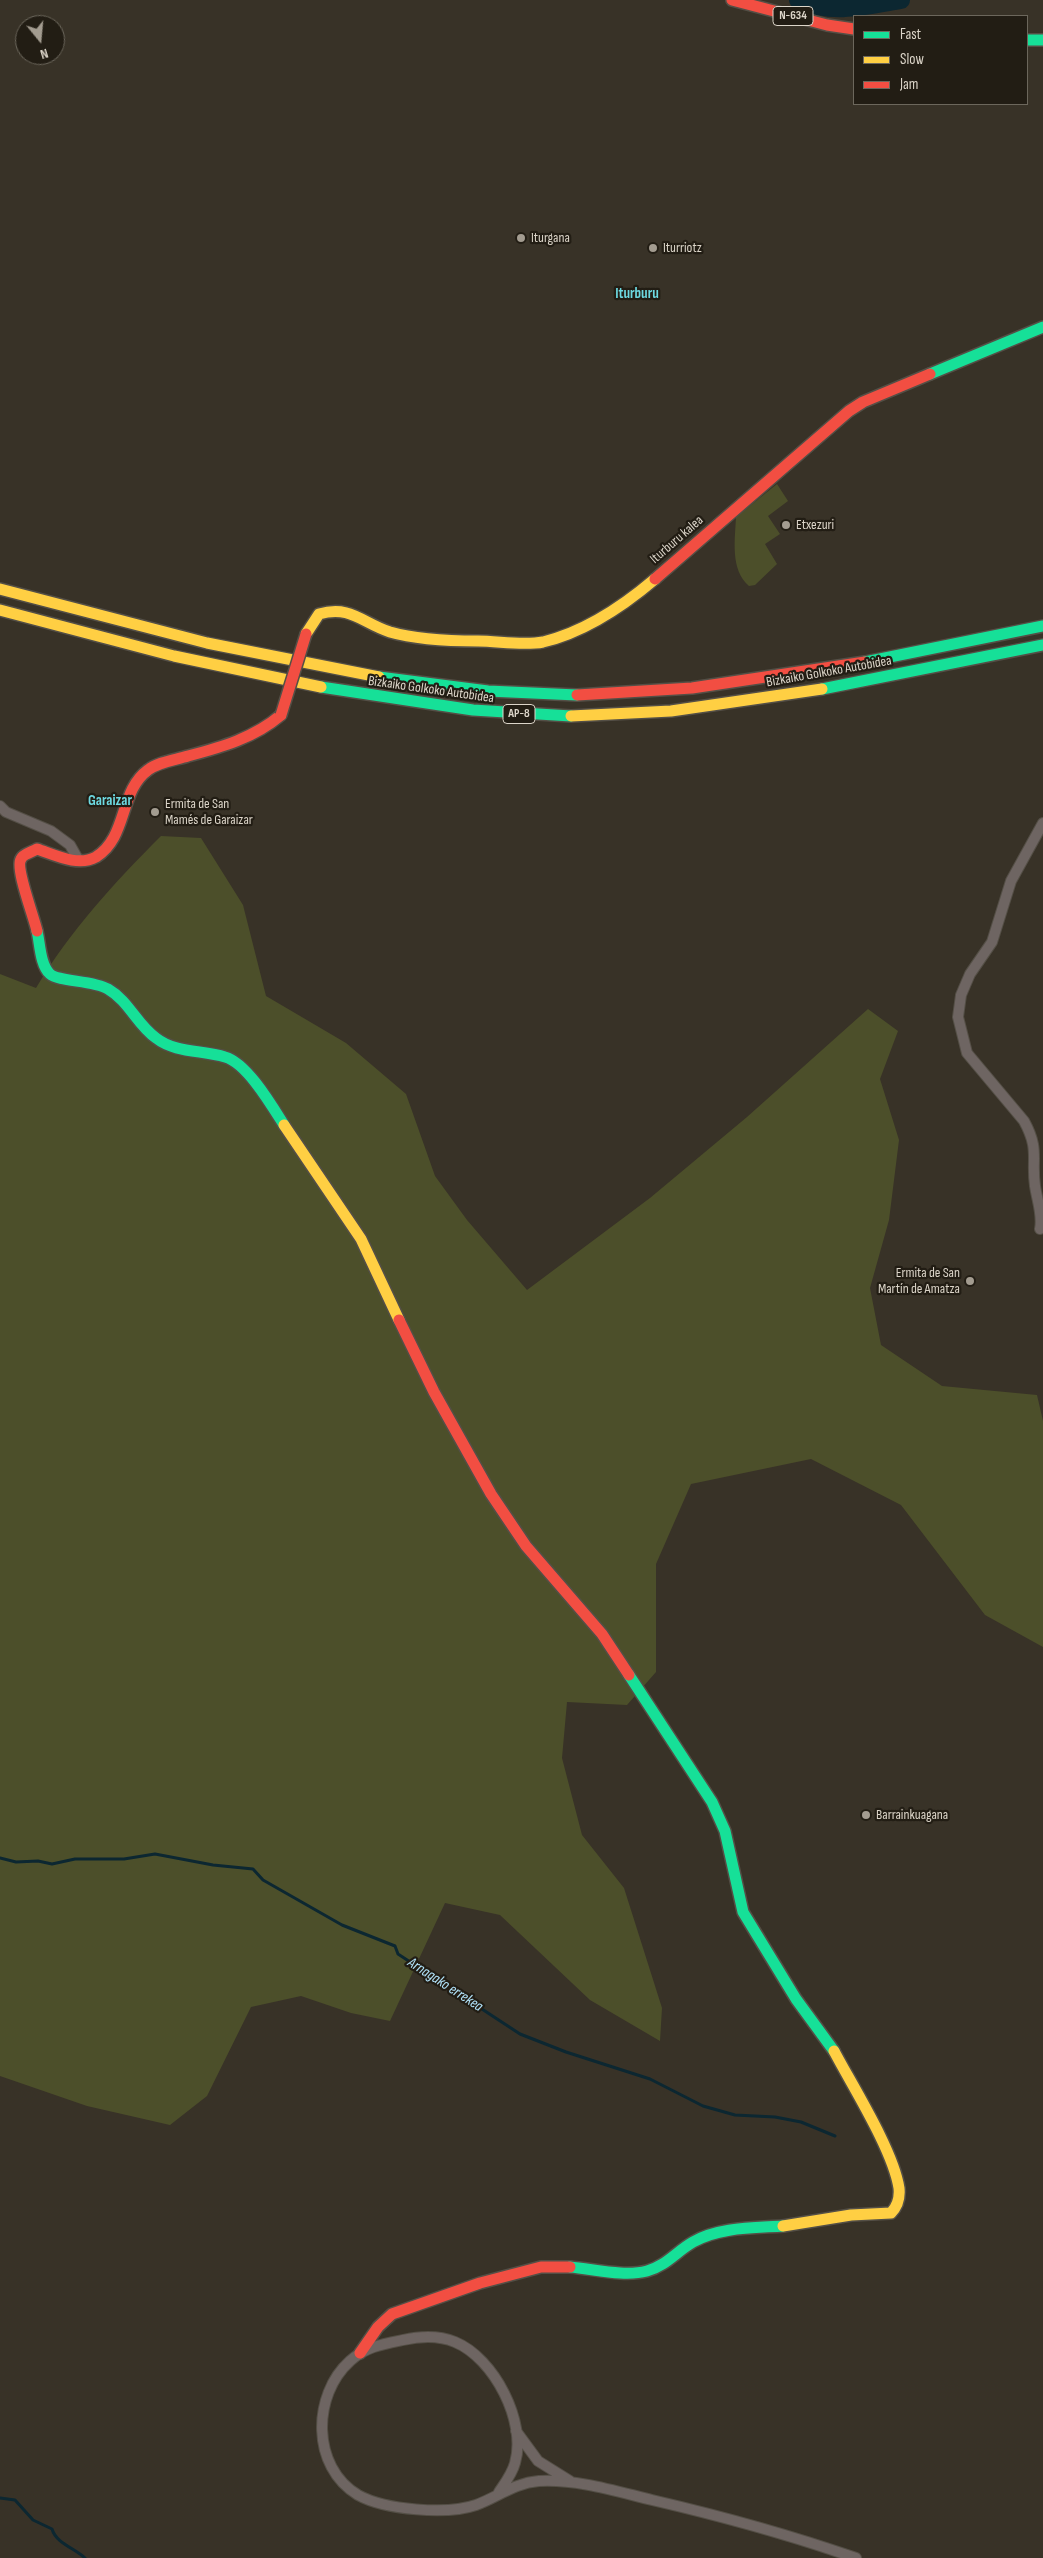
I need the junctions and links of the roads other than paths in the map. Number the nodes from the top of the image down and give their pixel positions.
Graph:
1 (732, 0) edge
2 (853, 29) edge
3 (1028, 40) edge
4 (1043, 40) edge
5 (1043, 327) edge
6 (0, 589) edge
7 (0, 610) edge
8 (1043, 626) edge
9 (1043, 645) edge
10 (0, 806) edge
11 (1043, 823) edge
12 (79, 861) junction
13 (1040, 1228) dead end
14 (387, 2318) junction
15 (389, 2342) junction
16 (360, 2353) junction
17 (514, 2428) junction
18 (571, 2482) junction
19 (499, 2492) junction
20 (856, 2558) edge

1 - 2 main road, N-634
3 - 4 main road
5 - 12 main road, Iturburu kalea, bridge
6 - 8 main road, Bizkaiko Golkoko Autobidea / AP-8
7 - 9 main road, Bizkaiko Golkoko Autobidea / AP-8
10 - 12 street
11 - 13 street
12 - 14 main road
14 - 15 street
14 - 16 main road
15 - 16 street
15 - 17 street
16 - 19 street
17 - 18 street
17 - 19 street
18 - 19 street
18 - 20 street

